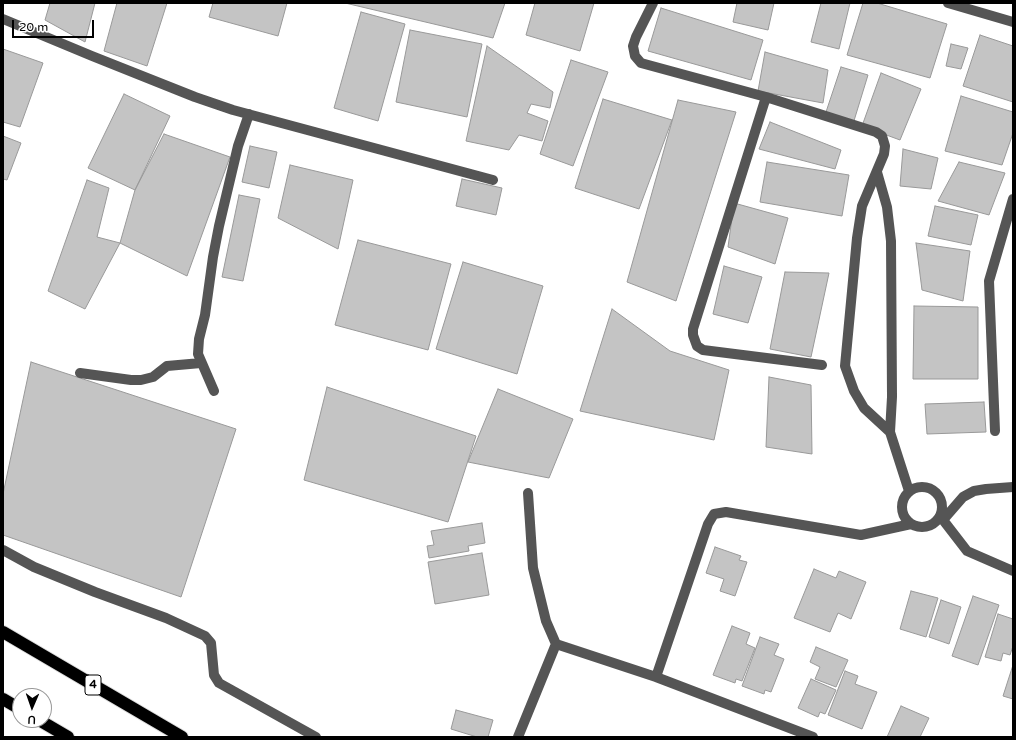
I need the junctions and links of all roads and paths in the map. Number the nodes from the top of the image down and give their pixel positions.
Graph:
1 (653, 3) edge
2 (948, 3) edge
3 (3, 19) edge
4 (1013, 22) edge
5 (766, 97) junction
6 (249, 114) junction
7 (877, 172) junction
8 (493, 180) dead end
9 (1013, 199) edge
10 (201, 363) junction
11 (822, 365) dead end
12 (80, 373) dead end
13 (214, 391) dead end
14 (995, 431) dead end
15 (890, 432) junction
16 (1013, 487) edge
17 (909, 491) junction
18 (528, 493) dead end
19 (941, 518) junction
20 (911, 524) junction
21 (3, 550) edge
22 (1013, 571) edge
23 (3, 632) edge
24 (556, 644) junction
25 (656, 677) junction
26 (3, 699) edge
27 (12, 704) edge
28 (51, 728) edge
29 (52, 728) edge
30 (65, 737) edge
31 (68, 737) edge
32 (182, 737) edge
33 (316, 737) edge
34 (518, 737) edge
35 (813, 737) edge

1 - 5 street
2 - 4 street
3 - 6 street
5 - 7 street
5 - 11 street
6 - 8 street
6 - 10 street
7 - 15 street
7 - 15 street
9 - 14 street
10 - 12 street
10 - 13 street
15 - 17 street
16 - 19 street
17 - 19 street
17 - 20 street
18 - 24 street
19 - 20 street
19 - 22 street
20 - 25 street
21 - 33 street
23 - 32 highway, 4
24 - 25 street
24 - 34 street
25 - 35 street
26 - 27 highway
28 - 30 highway
29 - 31 highway

